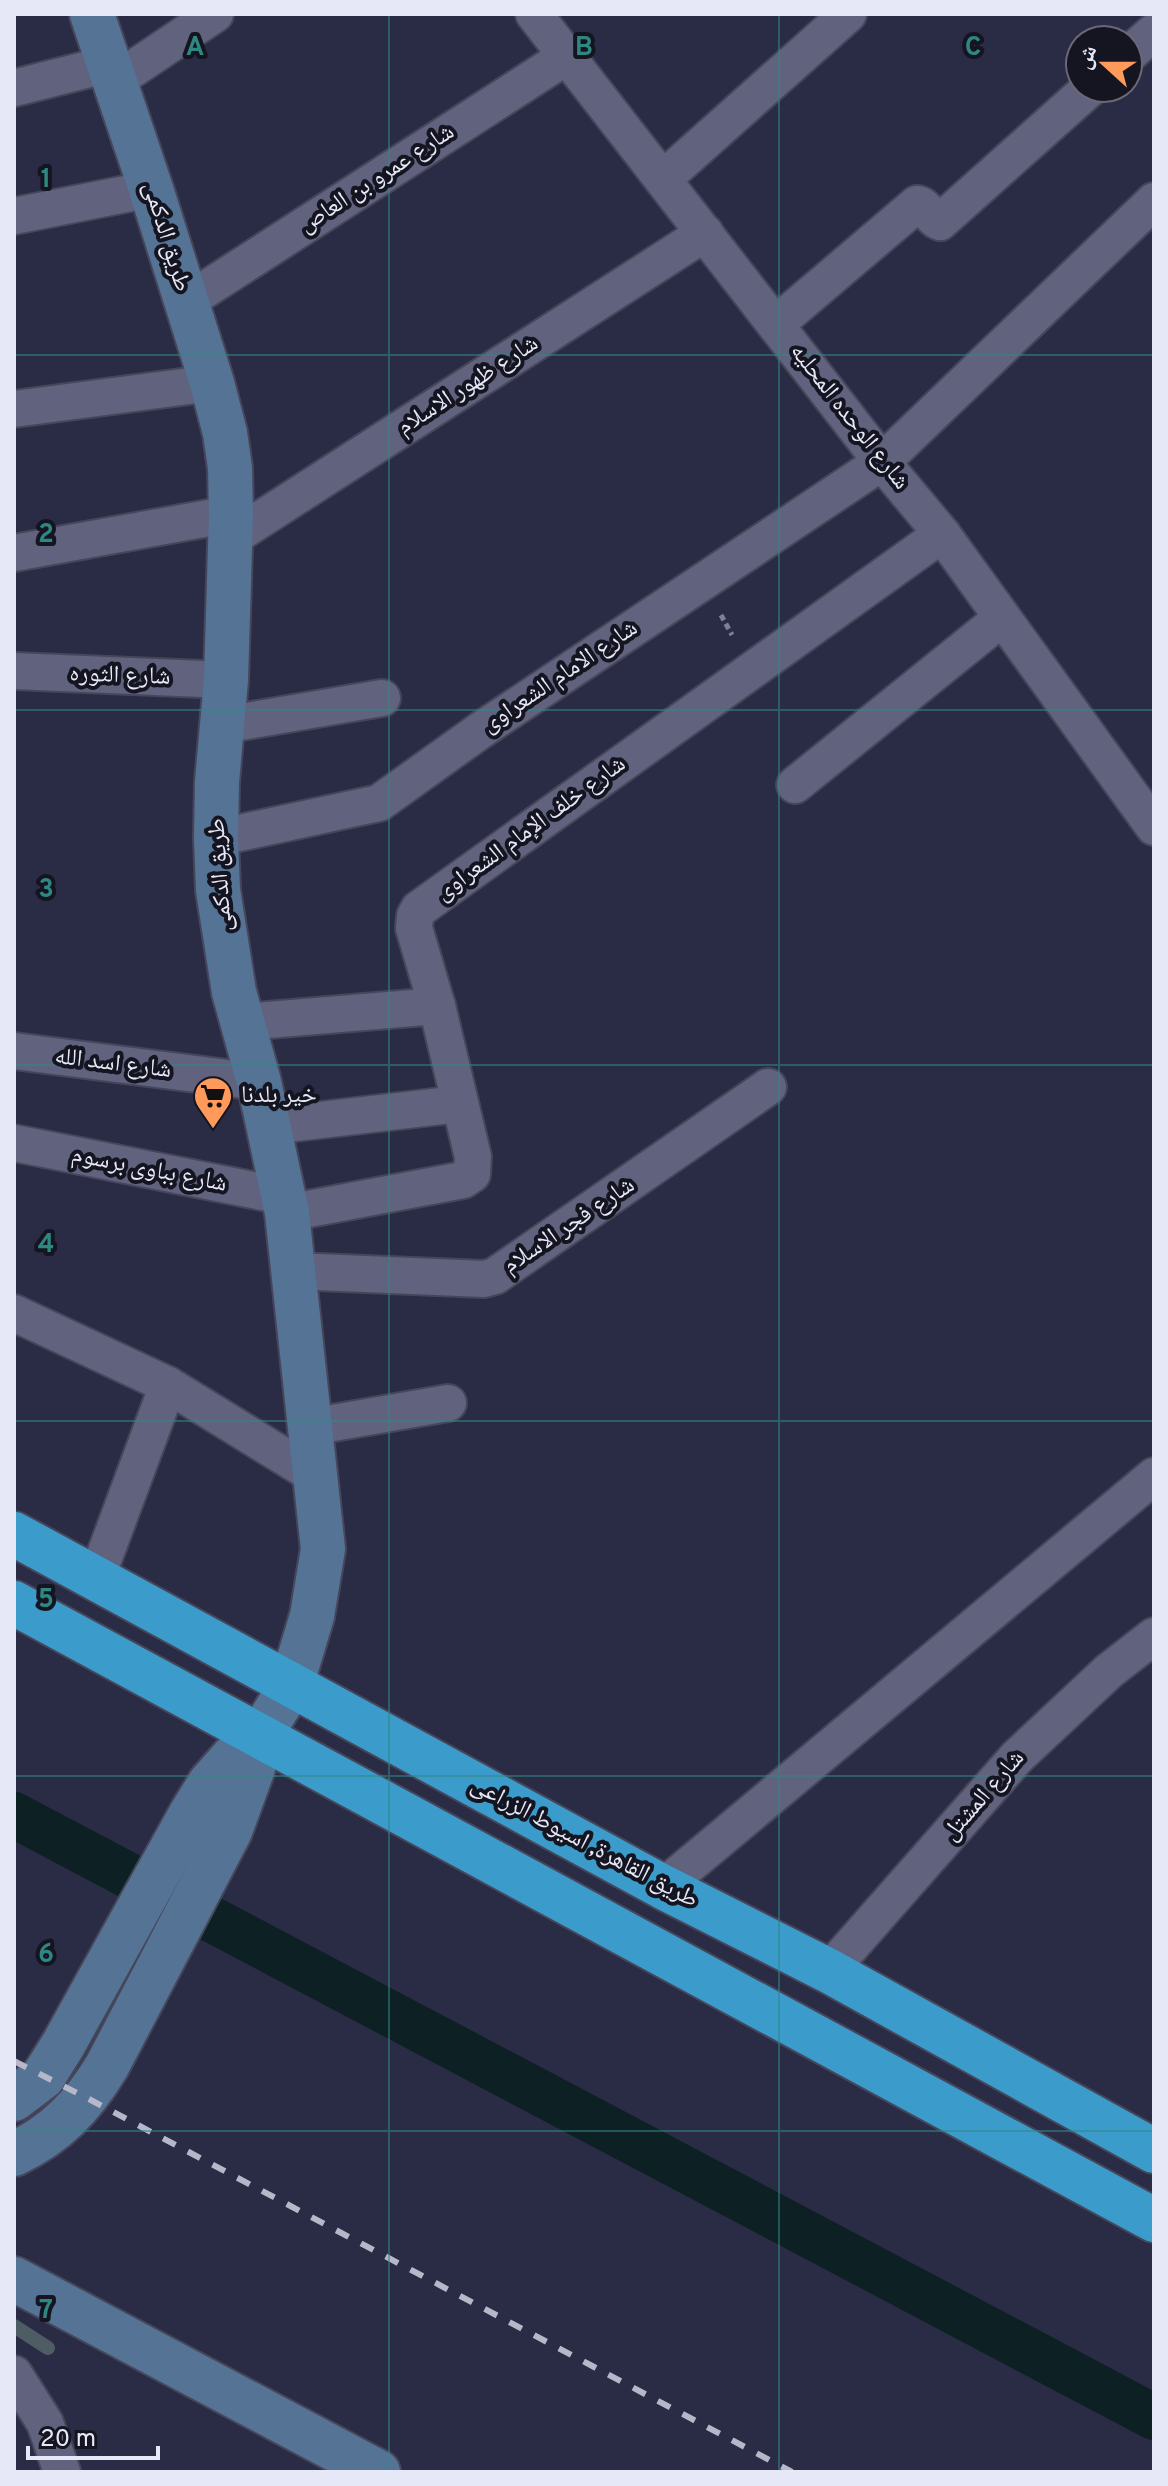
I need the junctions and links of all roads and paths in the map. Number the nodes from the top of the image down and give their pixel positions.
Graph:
1 (92, 14) edge
2 (215, 14) edge
3 (848, 14) edge
4 (539, 16) edge
5 (567, 56) junction
6 (112, 73) junction
7 (14, 88) edge
8 (1072, 104) edge
9 (663, 179) junction
10 (151, 189) junction
11 (1154, 201) edge
12 (14, 216) edge
13 (705, 233) junction
14 (186, 302) junction
15 (776, 324) junction
16 (212, 383) junction
17 (14, 409) edge
18 (882, 462) junction
19 (231, 526) junction
20 (942, 534) junction
21 (14, 553) edge
22 (702, 582) junction
23 (1002, 618) junction
24 (752, 670) junction
25 (14, 671) edge
26 (226, 680) junction
27 (382, 698) dead end
28 (223, 725) junction
29 (795, 785) dead end
30 (1154, 827) edge
31 (216, 838) junction
32 (437, 1006) junction
33 (243, 1022) junction
34 (14, 1051) edge
35 (259, 1082) junction
36 (768, 1087) dead end
37 (459, 1104) junction
38 (269, 1126) junction
39 (14, 1143) edge
40 (285, 1205) junction
41 (294, 1271) junction
42 (14, 1313) edge
43 (168, 1385) junction
44 (448, 1403) dead end
45 (310, 1427) junction
46 (314, 1475) junction
47 (1154, 1476) edge
48 (14, 1534) edge
49 (96, 1579) junction
50 (14, 1603) edge
51 (1154, 1636) edge
52 (291, 1686) junction
53 (260, 1736) junction
54 (663, 1887) junction
55 (829, 1971) junction
56 (14, 2099) edge
57 (1154, 2151) edge
58 (14, 2154) edge
59 (1154, 2220) edge
60 (14, 2279) edge
61 (14, 2374) edge
62 (62, 2472) edge
63 (378, 2472) edge

1 - 6 street, طريق الدكمى
2 - 6 street
3 - 9 street
4 - 5 street, شارع الوحده المحليه
5 - 9 street, شارع الوحده المحليه
5 - 14 street, شارع عمرو بن العاص
6 - 7 street
6 - 10 street, طريق الدكمى
8 - 15 street
9 - 13 street, شارع الوحده المحليه
10 - 12 street
10 - 14 street, طريق الدكمى
11 - 18 street, شارع الامام الشعراوى
13 - 15 street, شارع الوحده المحليه
13 - 19 street, شارع ظهور الاسلام
14 - 16 street, طريق الدكمى
15 - 18 street, شارع الوحده المحليه
16 - 17 street
16 - 19 street, طريق الدكمى
18 - 20 street, شارع الوحده المحليه
18 - 22 street, شارع الامام الشعراوى
19 - 21 street
19 - 26 street, طريق الدكمى
20 - 23 street, شارع الوحده المحليه
20 - 24 street, شارع خلف الإمام الشعراوى
22 - 24 path
22 - 31 street, شارع الامام الشعراوى
23 - 29 street
23 - 30 street, شارع الوحده المحليه
24 - 32 street, شارع خلف الإمام الشعراوى
25 - 26 street, شارع الثوره
26 - 28 street, طريق الدكمى
27 - 28 street
28 - 31 street, طريق الدكمى
31 - 33 street, طريق الدكمى
32 - 33 street
32 - 37 street, شارع خلف الإمام الشعراوى
33 - 35 street, طريق الدكمى
34 - 35 street, شارع اسد الله
35 - 38 street, طريق الدكمى
36 - 41 street, شارع فجر الاسلام
37 - 38 street
37 - 40 street, شارع خلف الإمام الشعراوى
38 - 40 street, طريق الدكمى
39 - 40 street, شارع بباوى برسوم
40 - 41 street, طريق الدكمى
41 - 45 street, طريق الدكمى
42 - 43 street
43 - 46 street
43 - 49 street
44 - 45 street
45 - 46 street, طريق الدكمى
46 - 52 street, طريق الدكمى
47 - 54 street
48 - 49 highway, طريق القاهرة, اسيوط الزراعى
49 - 52 highway, طريق القاهرة, اسيوط الزراعى
50 - 53 highway
51 - 55 street, شارع المشتل
52 - 53 street, طريق الدكمى
52 - 54 highway, طريق القاهرة, اسيوط الزراعى
53 - 56 street
53 - 58 street
53 - 59 highway
54 - 55 highway, طريق القاهرة, اسيوط الزراعى
55 - 57 highway, طريق القاهرة, اسيوط الزراعى
60 - 63 street
61 - 62 street

